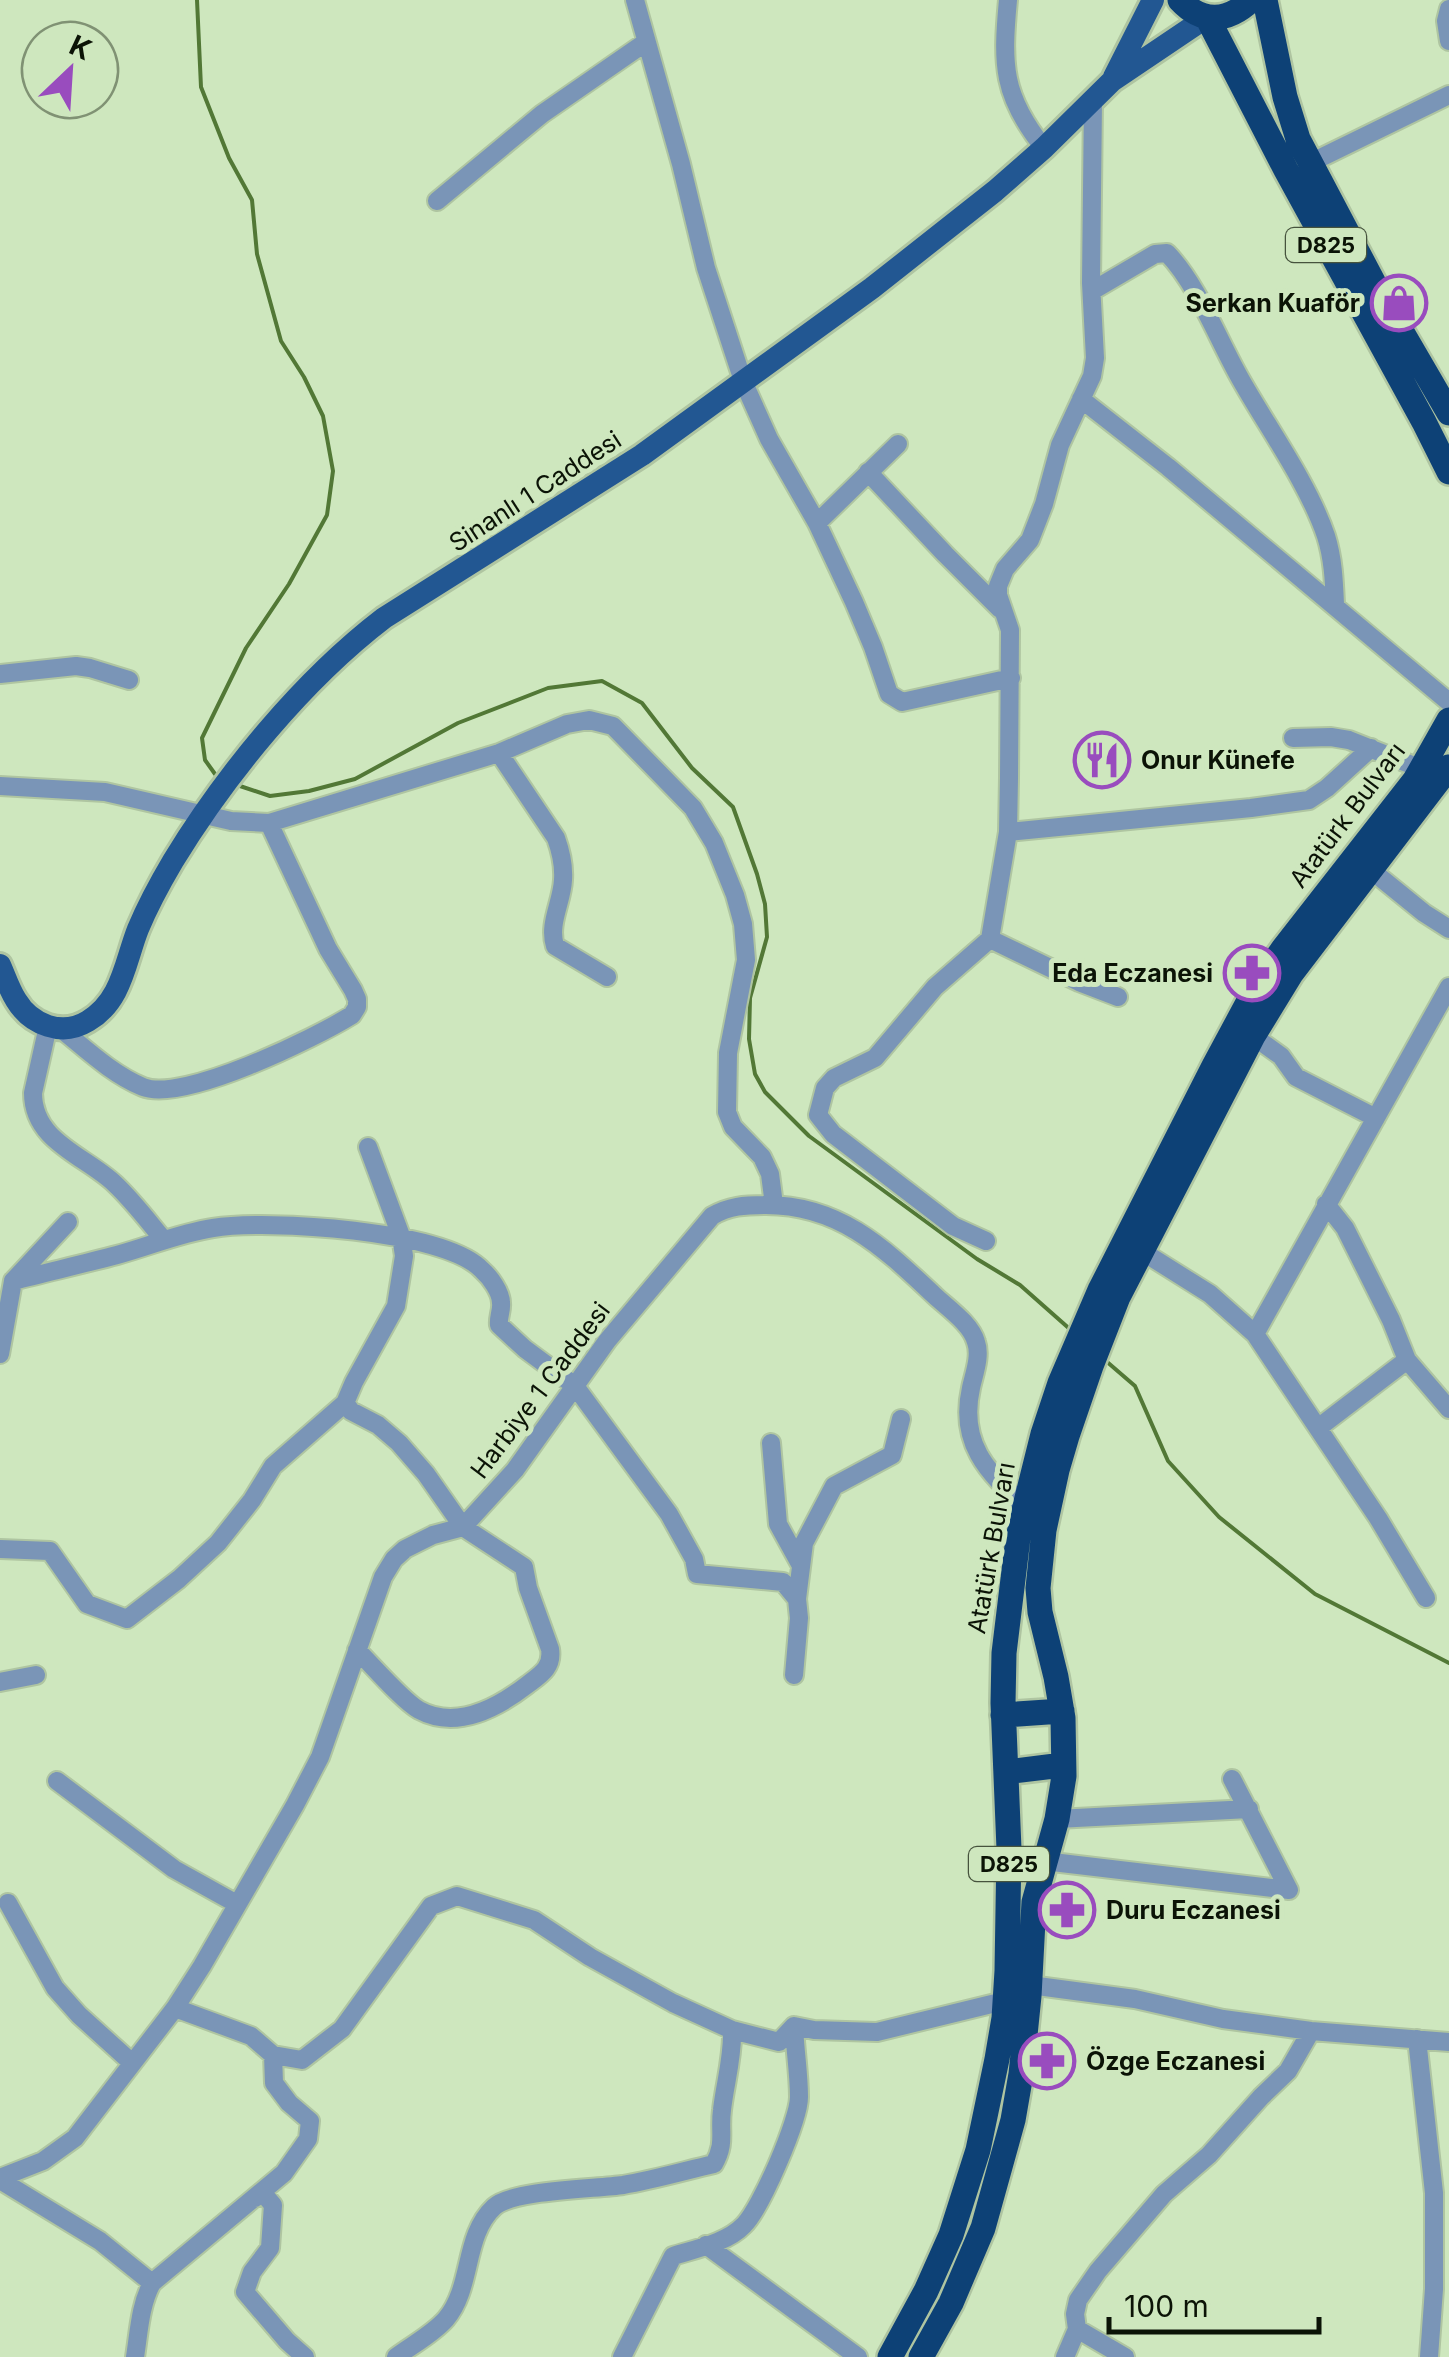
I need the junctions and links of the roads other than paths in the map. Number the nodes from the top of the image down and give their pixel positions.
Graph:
1 (634, 0) edge
2 (1008, 0) edge
3 (1153, 0) edge
4 (1180, 0) edge
5 (1251, 0) edge
6 (1265, 0) edge
7 (1449, 9) edge
8 (1207, 17) junction
9 (1449, 41) edge
10 (646, 42) junction
11 (1112, 81) junction
12 (1449, 96) edge
13 (1093, 100) junction
14 (1044, 148) junction
15 (1310, 164) junction
16 (437, 201) dead end
17 (1092, 290) junction
18 (743, 381) junction
19 (1081, 399) junction
20 (1449, 413) edge
21 (898, 444) dead end
22 (868, 472) junction
23 (1449, 472) edge
24 (817, 524) junction
25 (1335, 604) junction
26 (1005, 614) junction
27 (0, 674) edge
28 (1011, 678) junction
29 (129, 680) dead end
30 (1449, 702) edge
31 (1449, 720) edge
32 (1294, 738) dead end
33 (1371, 748) junction
34 (499, 753) junction
35 (1449, 767) edge
36 (1422, 769) junction
37 (0, 786) edge
38 (210, 808) junction
39 (269, 823) junction
40 (1008, 832) junction
41 (1372, 857) junction
42 (1449, 930) edge
43 (990, 939) junction
44 (0, 964) edge
45 (607, 977) dead end
46 (1449, 987) edge
47 (1118, 997) dead end
48 (55, 1028) junction
49 (1253, 1036) junction
50 (1376, 1118) junction
51 (368, 1148) dead end
52 (774, 1204) junction
53 (1326, 1204) junction
54 (68, 1222) dead end
55 (401, 1236) junction
56 (164, 1239) junction
57 (986, 1241) dead end
58 (1142, 1252) junction
59 (13, 1281) junction
60 (1109, 1293) junction
61 (1255, 1334) junction
62 (0, 1354) edge
63 (1407, 1360) junction
64 (1081, 1362) junction
65 (576, 1386) junction
66 (345, 1403) junction
67 (1449, 1409) edge
68 (901, 1419) dead end
69 (1318, 1428) junction
70 (771, 1442) dead end
71 (1024, 1506) junction
72 (463, 1527) junction
73 (0, 1549) edge
74 (800, 1564) junction
75 (1426, 1598) dead end
76 (797, 1599) junction
77 (357, 1650) junction
78 (36, 1675) dead end
79 (794, 1675) dead end
80 (0, 1682) edge
81 (1062, 1711) junction
82 (1003, 1715) junction
83 (1064, 1765) junction
84 (1006, 1772) junction
85 (1232, 1779) dead end
86 (57, 1781) dead end
87 (1249, 1809) junction
88 (1057, 1819) junction
89 (1044, 1861) junction
90 (8, 1904) dead end
91 (237, 1904) junction
92 (1030, 1985) junction
93 (1004, 2001) junction
94 (175, 2008) junction
95 (794, 2026) junction
96 (732, 2030) junction
97 (1312, 2031) junction
98 (1417, 2039) junction
99 (1449, 2042) edge
100 (273, 2055) junction
101 (131, 2062) junction
102 (0, 2179) edge
103 (254, 2198) junction
104 (706, 2245) junction
105 (152, 2283) junction
106 (1077, 2329) junction
107 (288, 2341) junction
108 (135, 2357) edge
109 (276, 2357) edge
110 (305, 2357) edge
111 (396, 2357) edge
112 (622, 2357) edge
113 (858, 2357) edge
114 (890, 2357) edge
115 (921, 2357) edge
116 (1065, 2357) edge
117 (1124, 2357) edge
118 (1429, 2357) edge

1 - 10 street
2 - 14 street
3 - 11 main road
4 - 8 highway
5 - 8 highway
6 - 15 highway, D825
7 - 9 street
8 - 11 main road, Sinanlı 1 Caddesi
8 - 23 highway, D825
10 - 16 street
10 - 18 street
11 - 13 main road, Sinanlı 1 Caddesi
12 - 15 street
13 - 14 main road, Sinanlı 1 Caddesi
13 - 17 street
14 - 18 main road, Sinanlı 1 Caddesi
15 - 20 highway, D825
17 - 19 street
17 - 25 street
18 - 24 street
18 - 38 main road, Sinanlı 1 Caddesi
19 - 25 street
19 - 26 street
21 - 22 street
22 - 24 street
22 - 26 street
24 - 28 street
25 - 30 street
26 - 28 street
27 - 29 street
28 - 40 street
31 - 36 highway, Atatürk Bulvarı / D825
32 - 33 street
33 - 36 street
33 - 40 street
34 - 39 street
34 - 45 street
34 - 52 street
35 - 41 highway, Atatürk Bulvarı / D825
36 - 41 highway, Atatürk Bulvarı / D825
37 - 38 street
38 - 39 street
38 - 48 main road, Sinanlı 1 Caddesi
39 - 48 street
40 - 43 street
41 - 42 street
41 - 49 highway, Atatürk Bulvarı / D825
41 - 60 highway, Atatürk Bulvarı / D825
43 - 47 street
43 - 57 street
44 - 48 main road
46 - 50 street
48 - 56 street
49 - 50 street
49 - 58 highway, Atatürk Bulvarı / D825
50 - 53 street
51 - 55 street
52 - 65 street, Harbiye 1 Caddesi
52 - 71 street, Harbiye 1 Caddesi
53 - 61 street
53 - 63 street
54 - 59 street
55 - 56 street
55 - 65 street
55 - 66 street
56 - 59 street
58 - 60 highway, Atatürk Bulvarı / D825
58 - 61 street
59 - 62 street
60 - 64 highway, Atatürk Bulvarı / D825
61 - 69 street
63 - 67 street
63 - 69 street
64 - 71 highway, Atatürk Bulvarı / D825
64 - 81 highway, Atatürk Bulvarı
65 - 72 street, Harbiye 1 Caddesi
65 - 76 street
66 - 72 street
66 - 73 street
68 - 74 street
69 - 75 street
70 - 74 street
71 - 82 highway, Atatürk Bulvarı / D825
72 - 77 street, Harbiye 1 Caddesi
72 - 77 street
74 - 76 street
76 - 79 street
77 - 91 street, Harbiye 1 Caddesi
78 - 80 street
81 - 82 highway
81 - 83 highway, Atatürk Bulvarı
82 - 84 highway, Atatürk Bulvarı / D825
83 - 84 highway
83 - 88 highway, Atatürk Bulvarı
84 - 93 highway, Atatürk Bulvarı / D825
85 - 87 street
86 - 91 street
87 - 88 street
87 - 89 street
88 - 89 highway, Atatürk Bulvarı
89 - 92 highway, Atatürk Bulvarı
90 - 101 street
91 - 94 street, Harbiye 1 Caddesi
92 - 97 street
92 - 115 highway, Atatürk Bulvarı
93 - 95 street
93 - 114 highway, Atatürk Bulvarı / D825
94 - 100 street
94 - 101 street, Harbiye 1 Caddesi
95 - 96 street
95 - 104 street
96 - 100 street
96 - 111 street
97 - 98 street
97 - 106 street
98 - 99 street
98 - 118 street
100 - 103 street
101 - 102 street, Harbiye 1 Caddesi
102 - 105 street
103 - 105 street
103 - 107 street
104 - 112 street
104 - 113 street
105 - 108 street
106 - 116 street
106 - 117 street
107 - 109 street
107 - 110 street

